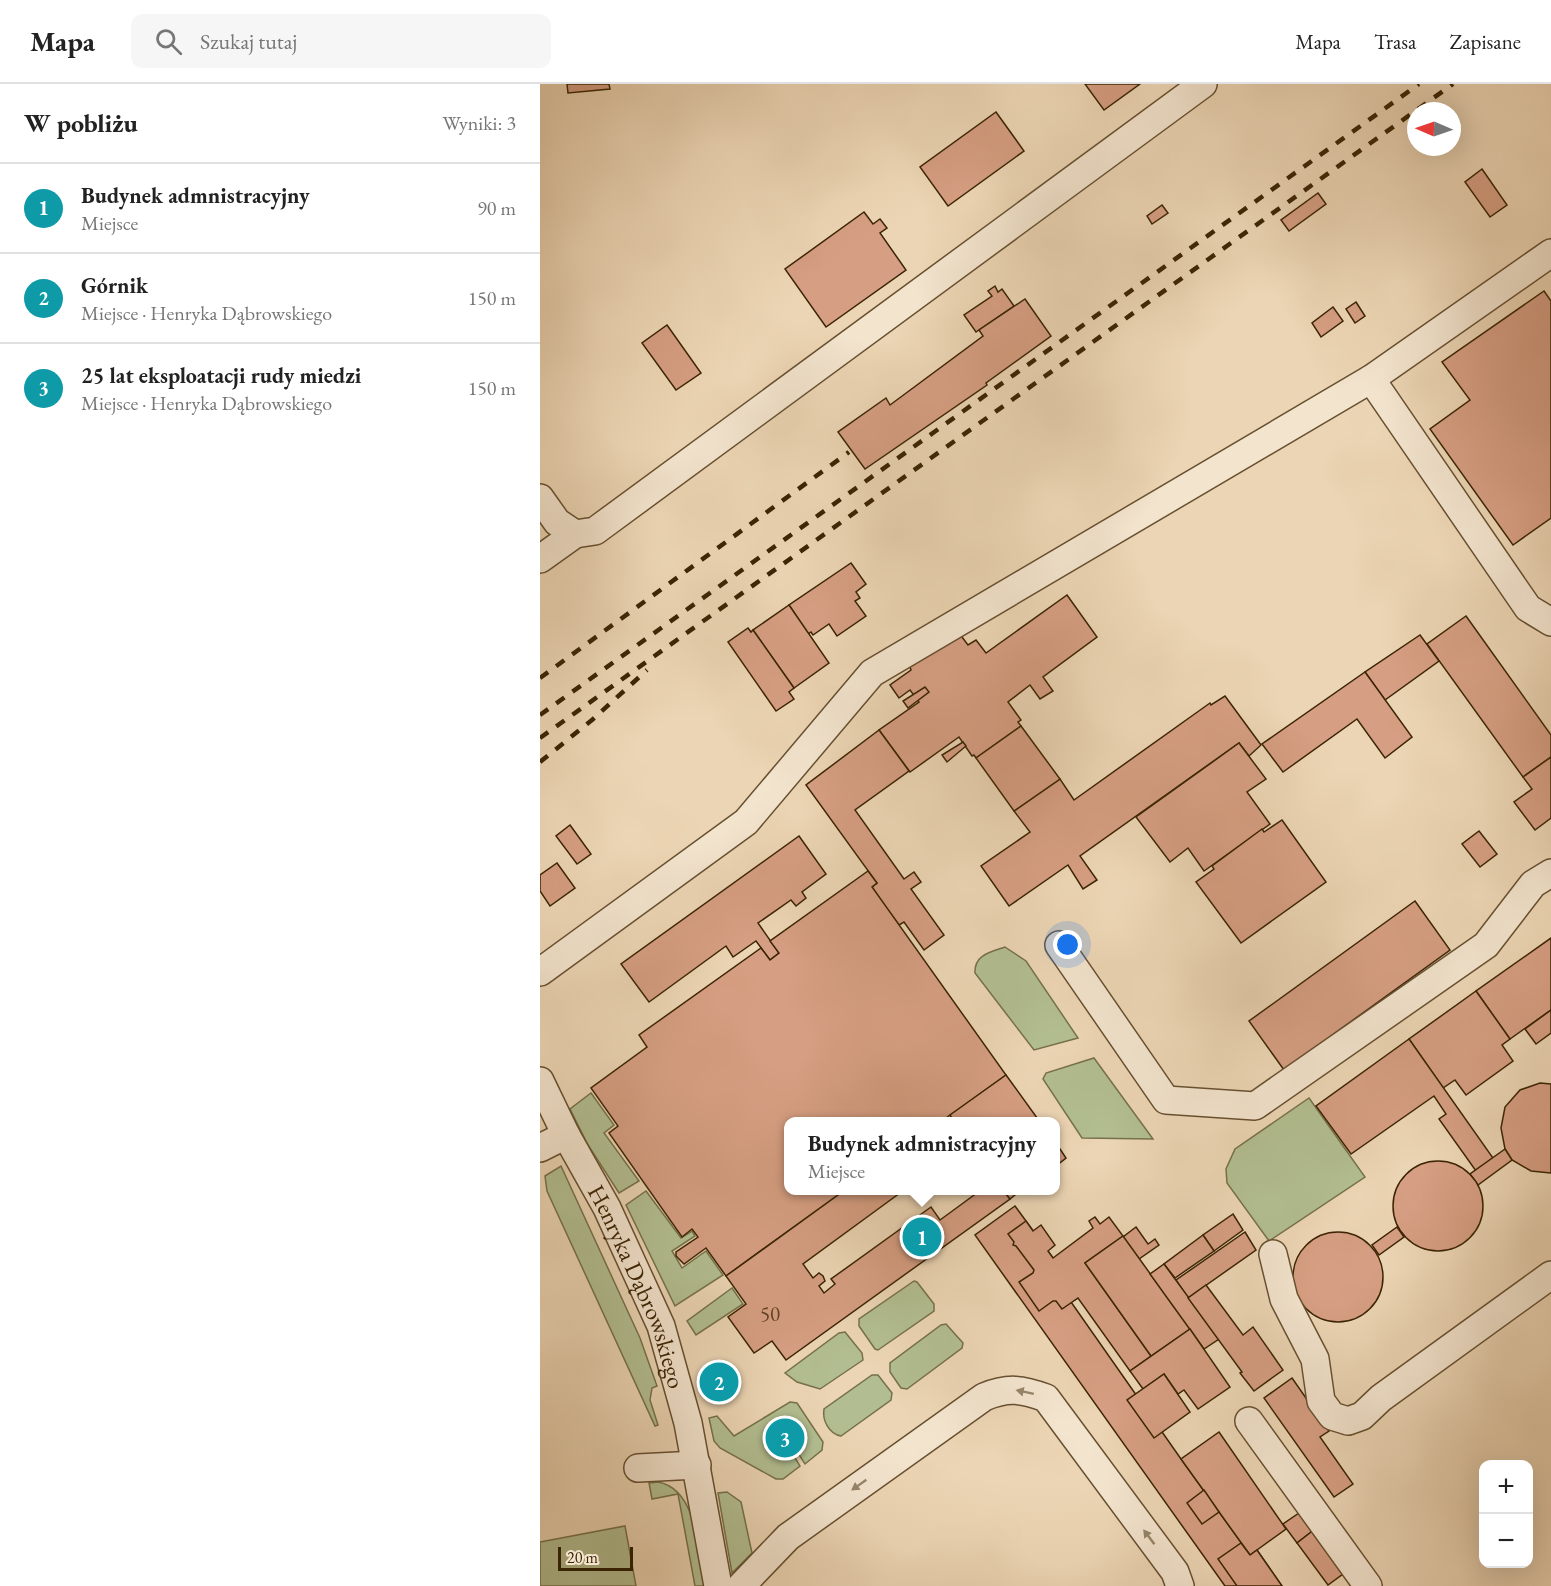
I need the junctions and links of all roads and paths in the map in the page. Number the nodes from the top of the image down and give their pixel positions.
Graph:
1 (1203, 84) edge
2 (1551, 253) edge
3 (1371, 379) junction
4 (540, 498) edge
5 (575, 534) junction
6 (540, 559) edge
7 (1551, 622) edge
8 (1551, 873) edge
9 (1059, 945) dead end
10 (540, 972) edge
11 (550, 1110) edge
12 (540, 1148) edge
13 (1273, 1254) dead end
14 (1551, 1275) edge
15 (1249, 1421) dead end
16 (697, 1465) junction
17 (638, 1468) dead end
18 (718, 1586) edge
19 (741, 1586) edge
20 (1180, 1586) edge
21 (1368, 1586) edge

1 - 5 street
2 - 3 street
3 - 7 street
3 - 10 street
4 - 5 street
5 - 6 street
8 - 9 street
11 - 12 street
11 - 16 street, Henryka Dąbrowskiego
13 - 14 street
15 - 21 street
16 - 17 street
16 - 18 street, Henryka Dąbrowskiego
20 -> 19 street

